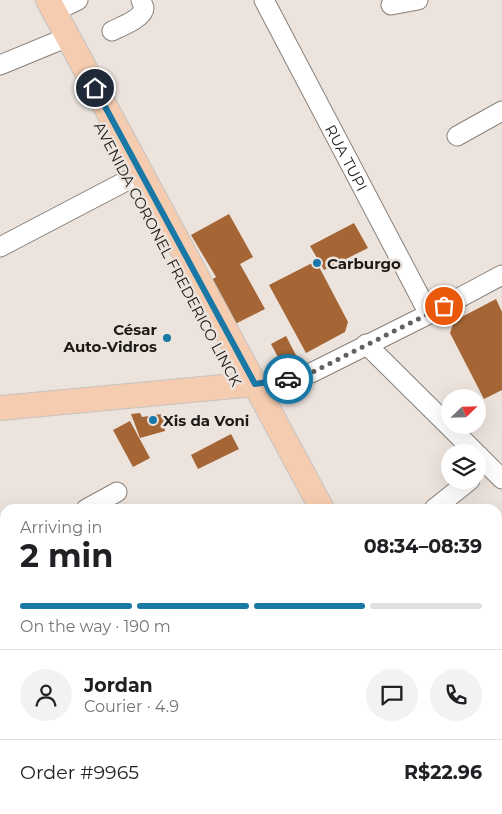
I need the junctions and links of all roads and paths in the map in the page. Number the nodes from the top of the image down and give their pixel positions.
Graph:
1 (31, 0) edge
2 (78, 0) edge
3 (141, 0) edge
4 (264, 0) edge
5 (418, 0) edge
6 (391, 5) dead end
7 (51, 6) edge
8 (112, 31) dead end
9 (61, 40) junction
10 (0, 65) edge
11 (502, 111) edge
12 (456, 136) dead end
13 (128, 180) junction
14 (0, 247) edge
15 (502, 274) edge
16 (429, 314) junction
17 (366, 344) junction
18 (247, 385) junction
19 (0, 408) edge
20 (462, 444) edge
21 (486, 467) edge
22 (502, 479) edge
23 (459, 489) edge
24 (117, 492) dead end
25 (95, 504) edge
26 (303, 504) edge
27 (319, 504) edge
28 (440, 504) edge

1 - 9 main road, AVENIDA CORONEL FREDERICO LINCK
2 - 7 street
3 - 8 street
4 - 16 street, RUA TUPI
5 - 6 street
7 - 9 main road, AVENIDA CORONEL FREDERICO LINCK
9 - 10 street
9 - 13 main road, AVENIDA CORONEL FREDERICO LINCK
9 - 18 main road, AVENIDA CORONEL FREDERICO LINCK
11 - 12 street
13 - 14 street
13 - 18 main road, AVENIDA CORONEL FREDERICO LINCK
15 - 16 street
16 - 17 street
17 - 18 street
17 - 20 street
18 - 19 main road
18 - 26 main road, AVENIDA CORONEL FREDERICO LINCK
18 - 27 main road, AVENIDA CORONEL FREDERICO LINCK
21 - 22 street
23 - 28 street
24 - 25 street

